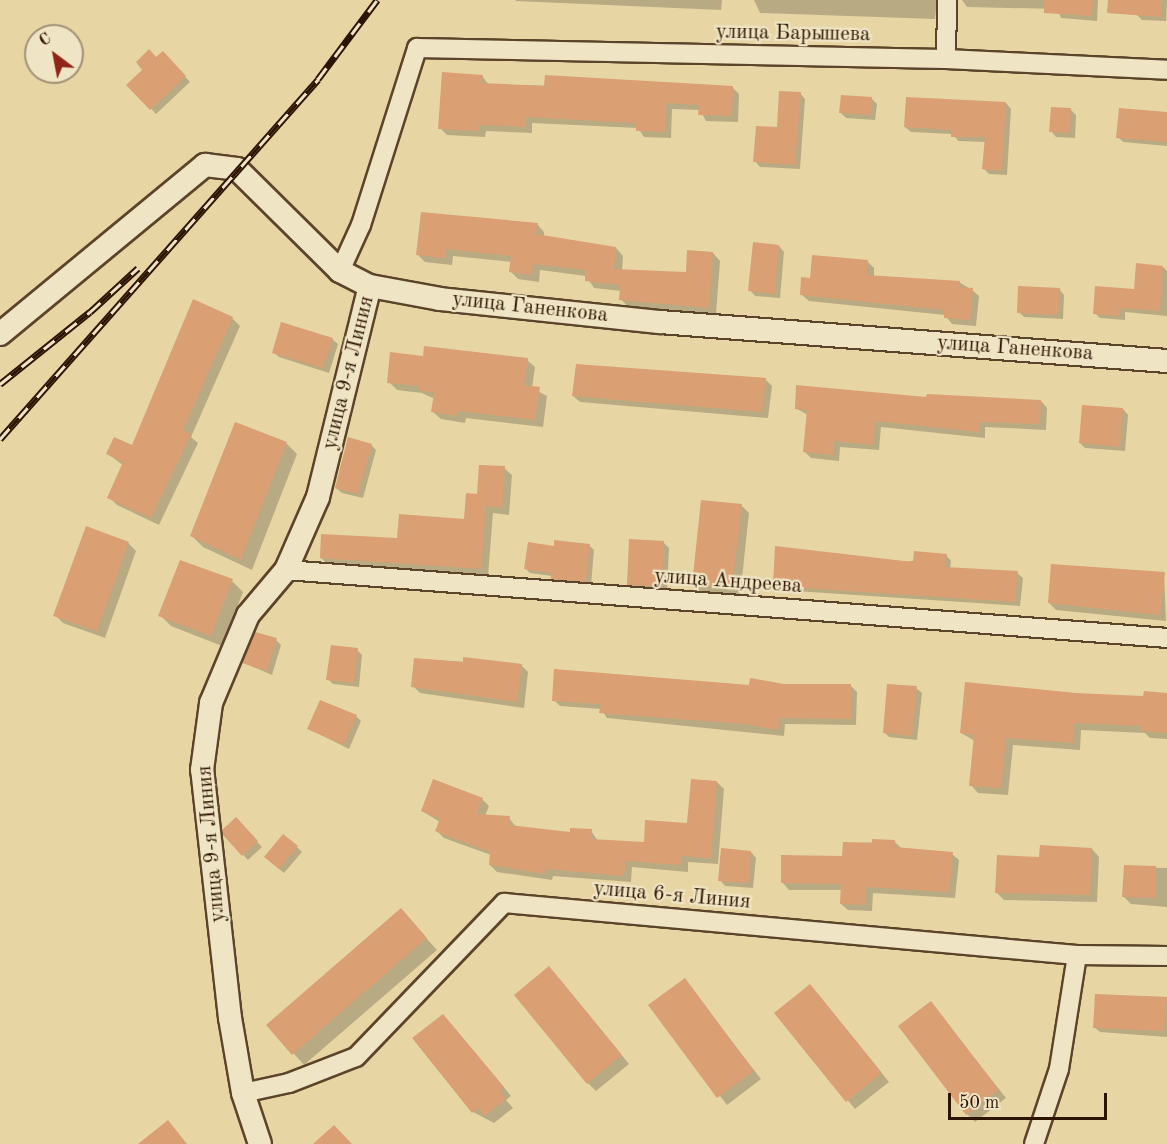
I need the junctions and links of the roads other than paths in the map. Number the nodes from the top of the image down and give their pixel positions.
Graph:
1 (947, 0) edge
2 (946, 60) junction
3 (1167, 70) edge
4 (340, 271) junction
5 (370, 286) junction
6 (0, 334) edge
7 (1167, 361) edge
8 (286, 570) junction
9 (1167, 638) edge
10 (1077, 955) junction
11 (1167, 956) edge
12 (243, 1093) junction
13 (260, 1144) edge
14 (1034, 1144) edge

1 - 2 street
2 - 3 street, улица Барышева
2 - 4 street, улица Барышева
4 - 5 street, улица Ганенкова
4 - 6 street, улица Ганенкова
5 - 7 street, улица Ганенкова
5 - 8 street, улица 9-я Линия
8 - 9 street, улица Андреева
8 - 12 street, улица 9-я Линия
10 - 11 street, улица 6-я Линия
10 - 12 street, улица 6-я Линия
10 - 14 street
12 - 13 street, улица 9-я Линия

